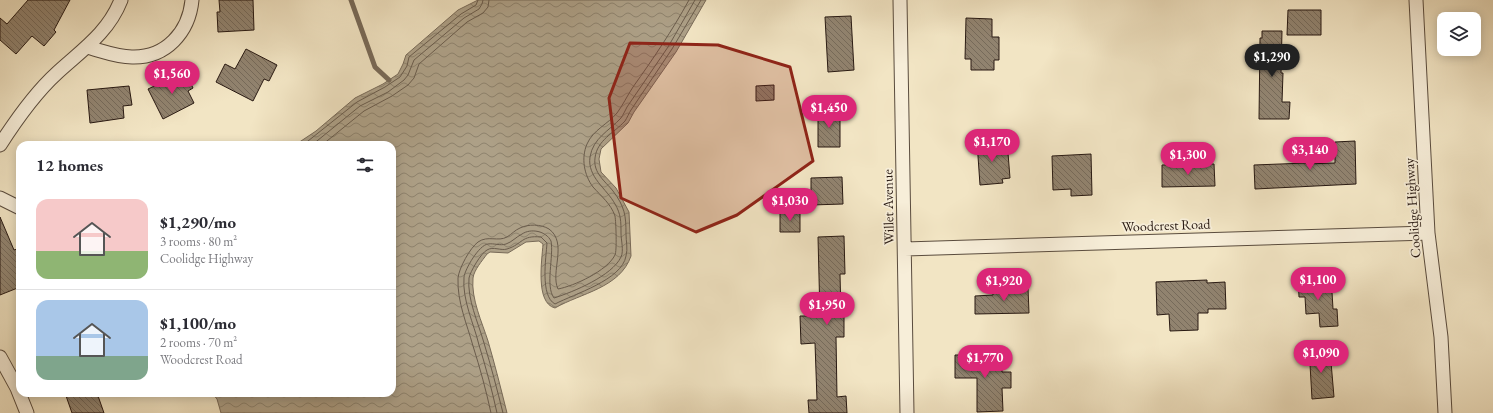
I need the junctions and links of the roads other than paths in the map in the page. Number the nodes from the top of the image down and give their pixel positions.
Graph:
1 (121, 0) edge
2 (192, 0) edge
3 (900, 0) edge
4 (1416, 0) edge
5 (87, 48) junction
6 (0, 145) edge
7 (0, 198) edge
8 (16, 206) edge
9 (1428, 233) junction
10 (905, 249) junction
11 (0, 357) edge
12 (16, 386) edge
13 (21, 397) edge
14 (27, 413) edge
15 (907, 413) edge
16 (1445, 413) edge

1 - 5 street
2 - 5 street
3 - 10 street, Willet Avenue
4 - 9 street, Coolidge Highway
5 - 6 street
7 - 8 street
9 - 10 street, Woodcrest Road
9 - 16 street, Coolidge Highway
10 - 15 street, Willet Avenue
11 - 12 street
13 - 14 street

